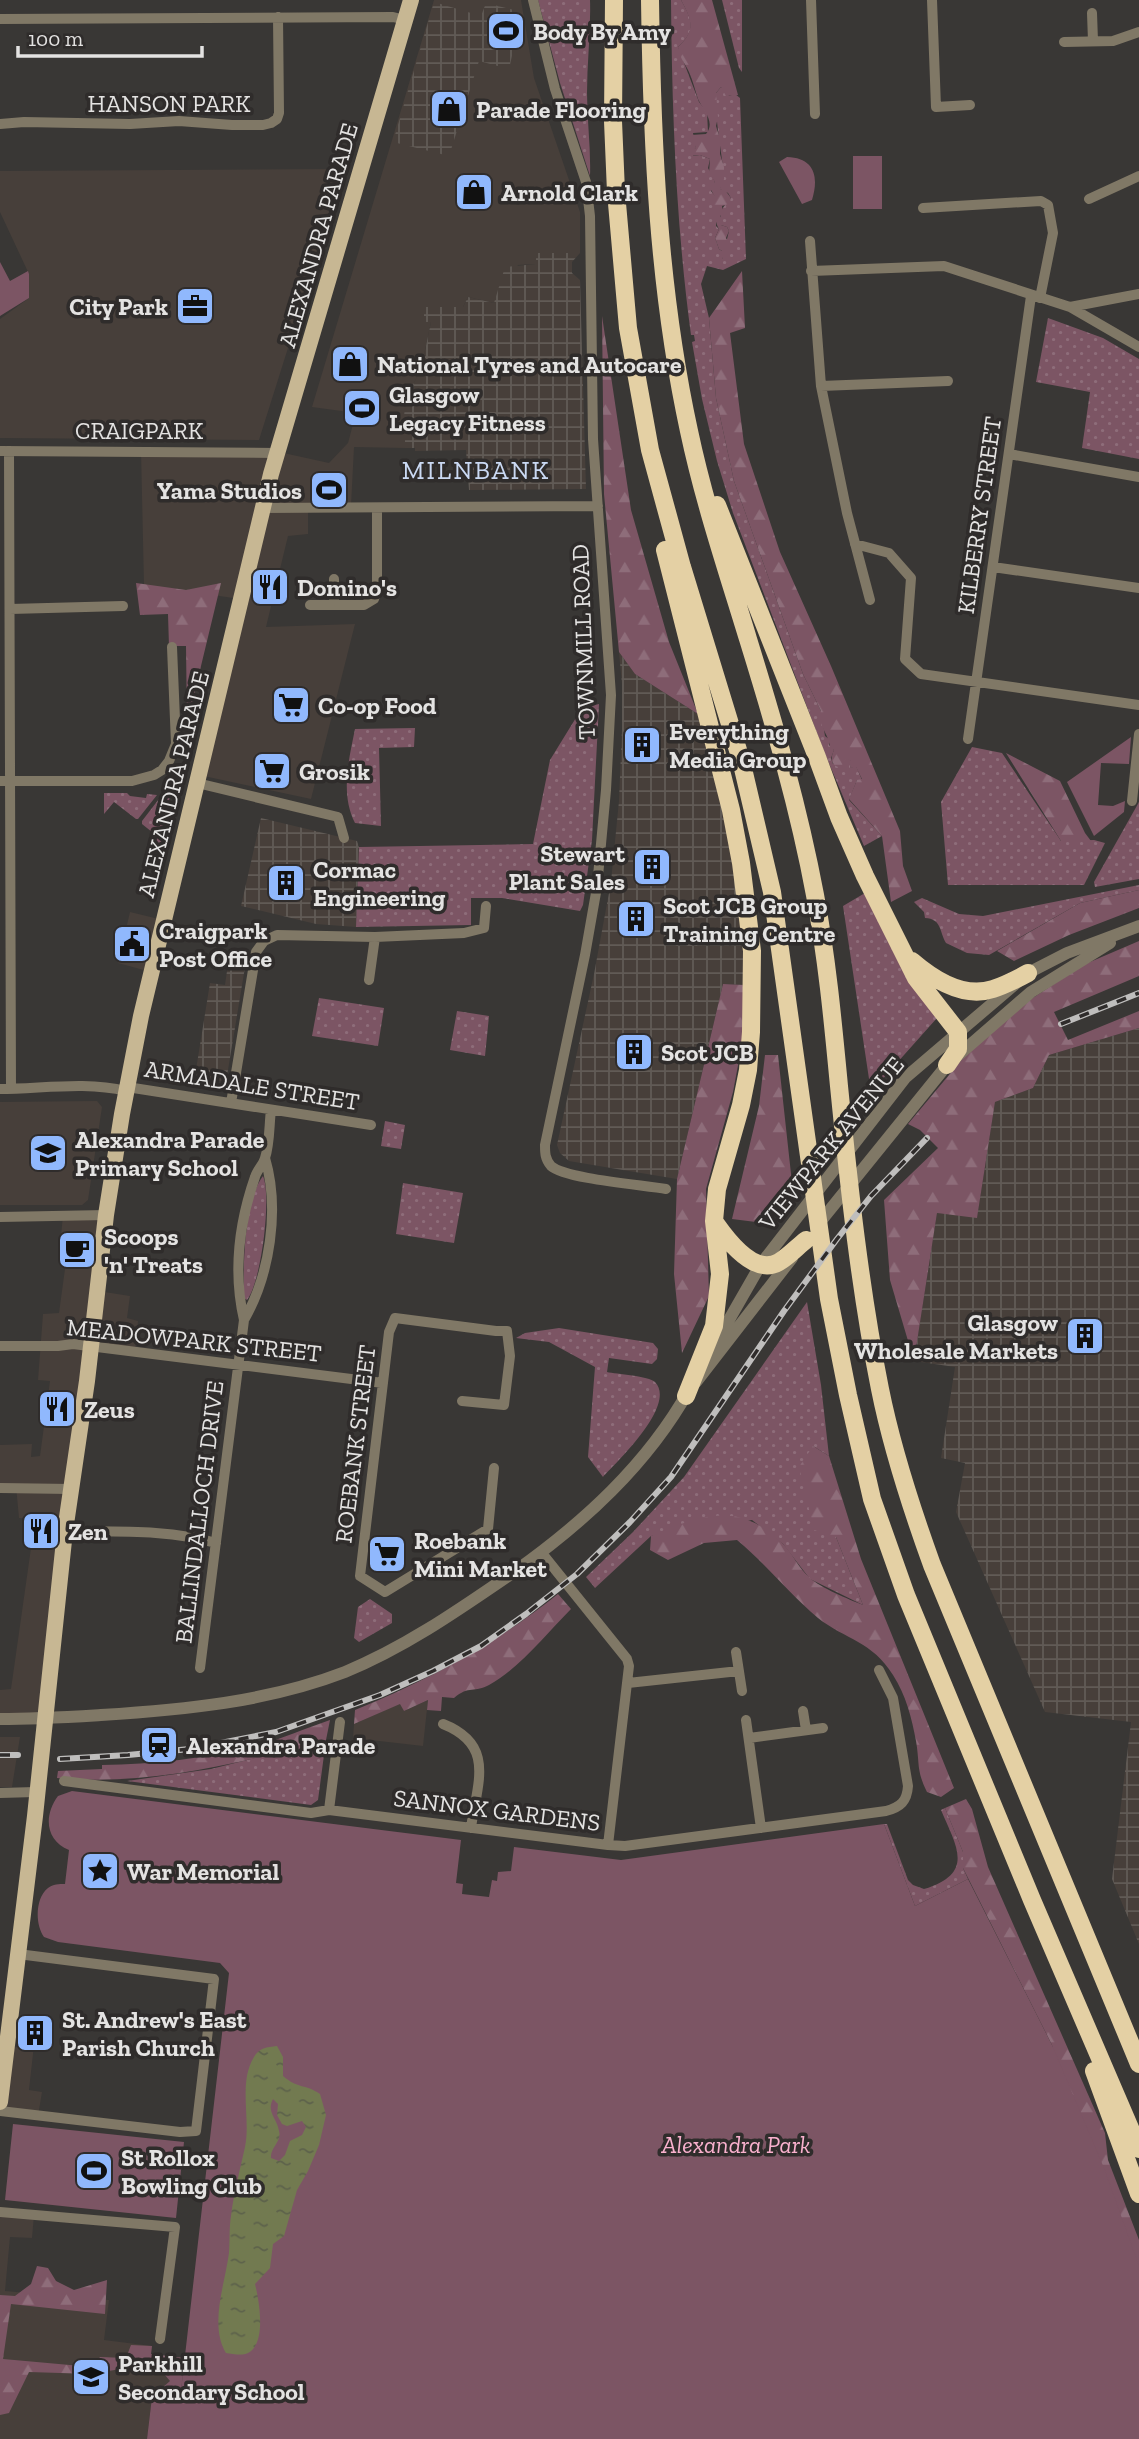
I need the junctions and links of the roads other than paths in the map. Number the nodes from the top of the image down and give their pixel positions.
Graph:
1 (411, 0) edge
2 (533, 0) edge
3 (614, 0) edge
4 (650, 0) edge
5 (811, 0) edge
6 (932, 0) edge
7 (1092, 13) dead end
8 (278, 17) junction
9 (0, 19) edge
10 (405, 20) junction
11 (1139, 32) edge
12 (1093, 41) junction
13 (1064, 42) dead end
14 (970, 105) dead end
15 (815, 114) dead end
16 (0, 124) edge
17 (1139, 176) edge
18 (1088, 199) dead end
19 (923, 208) dead end
20 (810, 241) dead end
21 (811, 271) junction
22 (1139, 294) edge
23 (1036, 297) junction
24 (1070, 307) junction
25 (1139, 347) edge
26 (635, 367) junction
27 (948, 381) dead end
28 (821, 386) junction
29 (689, 433) junction
30 (5, 452) edge
31 (277, 453) junction
32 (1010, 454) junction
33 (1139, 477) edge
34 (598, 506) junction
35 (263, 508) junction
36 (377, 508) junction
37 (855, 544) junction
38 (993, 568) junction
39 (334, 579) dead end
40 (1139, 588) edge
41 (870, 600) dead end
42 (310, 605) dead end
43 (123, 606) dead end
44 (334, 606) junction
45 (10, 609) junction
46 (172, 647) dead end
47 (976, 682) junction
48 (1139, 705) edge
49 (1139, 734) edge
50 (968, 739) dead end
51 (5, 781) edge
52 (197, 783) junction
53 (1132, 801) dead end
54 (344, 838) dead end
55 (486, 906) dead end
56 (1137, 927) edge
57 (375, 937) junction
58 (901, 952) junction
59 (1028, 973) junction
60 (369, 980) dead end
61 (958, 1032) junction
62 (947, 1065) junction
63 (5, 1089) edge
64 (126, 1089) junction
65 (231, 1103) junction
66 (271, 1110) junction
67 (371, 1125) dead end
68 (265, 1158) junction
69 (666, 1189) dead end
70 (106, 1215) junction
71 (0, 1217) edge
72 (714, 1221) junction
73 (806, 1240) junction
74 (761, 1264) junction
75 (244, 1320) junction
76 (0, 1346) edge
77 (90, 1346) junction
78 (238, 1365) junction
79 (383, 1383) junction
80 (686, 1396) junction
81 (462, 1401) dead end
82 (494, 1468) dead end
83 (0, 1488) edge
84 (71, 1489) junction
85 (65, 1531) junction
86 (216, 1543) junction
87 (541, 1552) junction
88 (736, 1652) dead end
89 (200, 1668) dead end
90 (879, 1670) dead end
91 (739, 1671) junction
92 (628, 1683) junction
93 (742, 1691) dead end
94 (803, 1711) dead end
95 (43, 1717) junction
96 (0, 1718) edge
97 (746, 1720) dead end
98 (340, 1722) dead end
99 (443, 1724) dead end
100 (823, 1728) dead end
101 (806, 1731) junction
102 (749, 1738) junction
103 (64, 1782) dead end
104 (35, 1792) junction
105 (0, 1793) edge
106 (329, 1810) junction
107 (471, 1828) junction
108 (761, 1828) junction
109 (608, 1845) junction
110 (1032, 1900) junction
111 (18, 1954) junction
112 (1113, 1999) junction
113 (1139, 2053) edge
114 (1139, 2064) edge
115 (0, 2102) edge
116 (0, 2111) edge
117 (1139, 2149) edge
118 (1139, 2194) edge
119 (0, 2212) edge
120 (160, 2339) dead end

1 - 10 main road, ALEXANDRA PARADE
2 - 34 street, TOWNMILL ROAD
3 - 26 highway
4 - 29 highway
5 - 15 street
6 - 14 street
7 - 12 street
8 - 9 street
8 - 10 street
8 - 16 street, HANSON PARK
10 - 31 main road, ALEXANDRA PARADE
11 - 12 street
12 - 13 street
17 - 18 street
19 - 23 street, KILBERRY STREET
20 - 21 street
21 - 23 street
21 - 28 street
22 - 24 street
23 - 24 street
23 - 32 street, KILBERRY STREET
24 - 25 street
26 - 72 highway
26 - 110 highway
27 - 28 street
28 - 37 street
29 - 58 highway
29 - 112 highway
30 - 31 street, CRAIGPARK
30 - 45 street
31 - 35 main road, ALEXANDRA PARADE
32 - 33 street
32 - 38 street, KILBERRY STREET
34 - 36 street
34 - 69 street, TOWNMILL ROAD
35 - 36 street
35 - 52 main road, ALEXANDRA PARADE
36 - 44 street
37 - 41 street
37 - 47 street
38 - 40 street
38 - 47 street, KILBERRY STREET
39 - 44 street
42 - 44 street
43 - 45 street
45 - 51 street
46 - 51 street
47 - 48 street
47 - 50 street, KILBERRY STREET
49 - 53 street
51 - 63 street
52 - 54 street
52 - 64 main road, ALEXANDRA PARADE
55 - 57 street
56 - 59 street, VIEWPARK AVENUE
56 - 62 street, VIEWPARK AVENUE
57 - 60 street
57 - 65 street
58 - 59 highway
58 - 61 highway
59 - 61 street, VIEWPARK AVENUE
61 - 62 highway
61 - 74 street, VIEWPARK AVENUE
62 - 73 street, VIEWPARK AVENUE
63 - 64 street, ARMADALE STREET
64 - 65 street, ARMADALE STREET
64 - 70 main road, ALEXANDRA PARADE
65 - 66 street, ARMADALE STREET
66 - 67 street, ARMADALE STREET
66 - 68 street, BALLINDALLOCH DRIVE
68 - 75 street, BALLINDALLOCH DRIVE
68 - 75 street, BALLINDALLOCH DRIVE
70 - 71 street
70 - 77 main road, ALEXANDRA PARADE
72 - 74 highway
72 - 80 highway
73 - 74 highway
73 - 80 street, VIEWPARK AVENUE
74 - 80 street, VIEWPARK AVENUE
75 - 78 street, BALLINDALLOCH DRIVE
76 - 77 street, MEADOWPARK STREET
77 - 78 street, MEADOWPARK STREET
77 - 84 main road, ALEXANDRA PARADE
78 - 79 street, MEADOWPARK STREET
78 - 86 street, BALLINDALLOCH DRIVE
79 - 81 street, ROEBANK STREET
79 - 82 street, ROEBANK STREET
80 - 87 street, VIEWPARK AVENUE
83 - 84 street
84 - 85 main road, ALEXANDRA PARADE
85 - 86 street
85 - 95 main road, ALEXANDRA PARADE
86 - 89 street, BALLINDALLOCH DRIVE
87 - 92 street
87 - 95 street, VIEWPARK AVENUE
88 - 91 street
90 - 108 street, SANNOX GARDENS
91 - 92 street
91 - 93 street
92 - 109 street
94 - 101 street
95 - 96 street, VIEWPARK AVENUE
95 - 104 main road, ALEXANDRA PARADE
97 - 102 street
98 - 106 street
99 - 107 street
100 - 101 street
101 - 102 street
102 - 108 street
103 - 106 street, SANNOX GARDENS
104 - 105 street
104 - 111 main road, ALEXANDRA PARADE
106 - 107 street, SANNOX GARDENS
107 - 109 street, SANNOX GARDENS
108 - 109 street, SANNOX GARDENS
110 - 117 highway
110 - 118 highway
111 - 115 main road, ALEXANDRA PARADE
111 - 116 street
112 - 113 highway
112 - 114 highway
119 - 120 street

